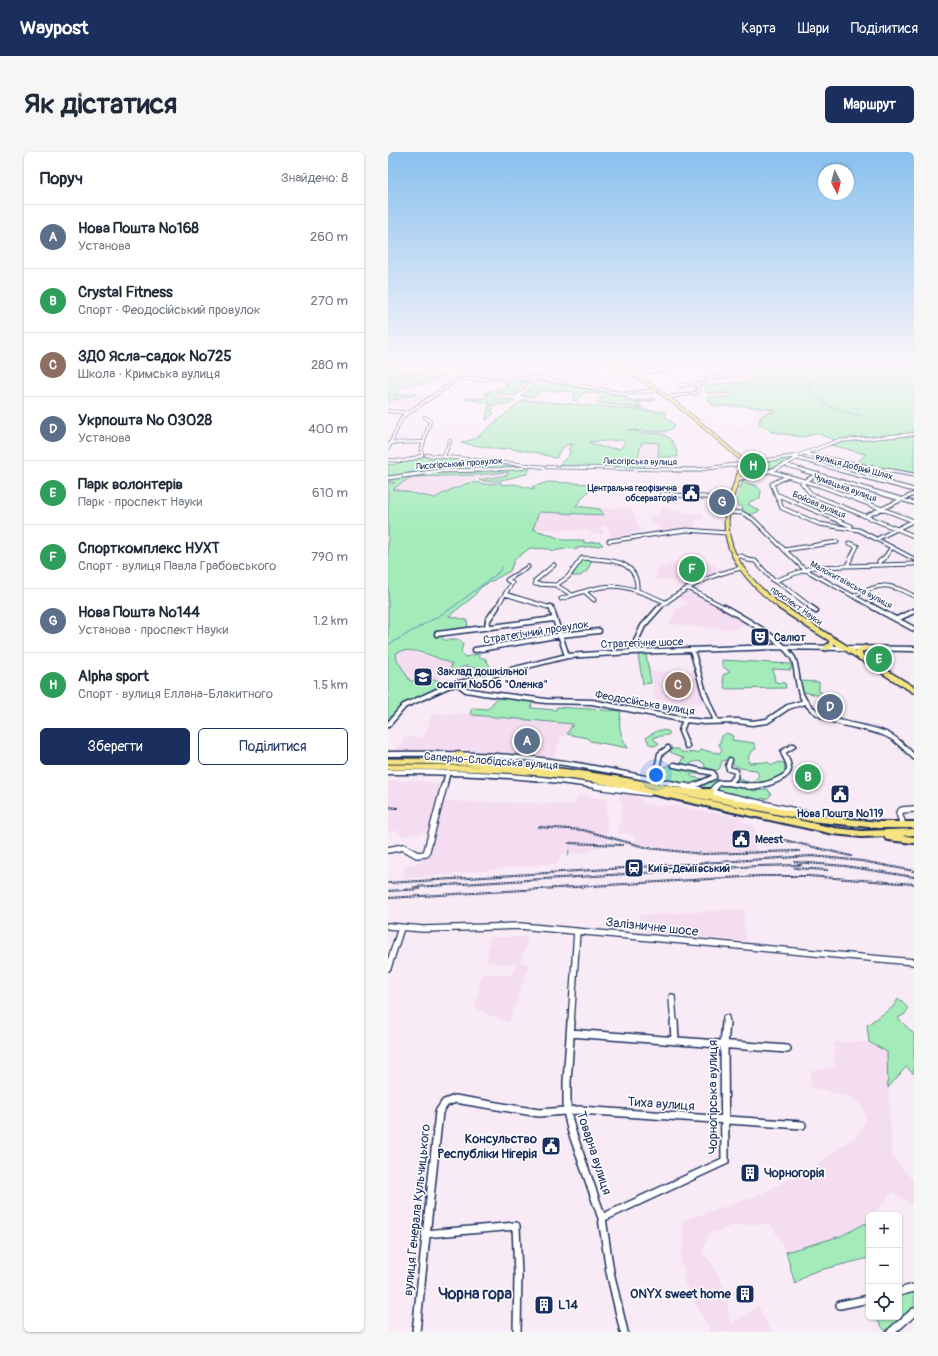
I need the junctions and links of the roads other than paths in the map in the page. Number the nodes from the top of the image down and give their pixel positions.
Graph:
1 (399, 421) edge
2 (429, 421) edge
3 (698, 421) edge
4 (914, 434) edge
5 (450, 440) dead end
6 (424, 442) junction
7 (390, 443) junction
8 (388, 449) edge
9 (805, 454) junction
10 (421, 455) junction
11 (444, 456) junction
12 (791, 457) junction
13 (796, 459) junction
14 (388, 460) edge
15 (742, 464) junction
16 (786, 465) junction
17 (524, 466) junction
18 (531, 467) joint
19 (827, 467) junction
20 (770, 471) junction
21 (817, 474) junction
22 (886, 474) dead end
23 (914, 475) edge
24 (788, 476) junction
25 (388, 478) edge
26 (737, 479) junction
27 (876, 480) junction
28 (805, 481) junction
29 (864, 487) junction
30 (914, 490) edge
31 (662, 494) dead end
32 (914, 494) edge
33 (778, 495) junction
34 (731, 499) junction
35 (903, 500) junction
36 (914, 503) edge
37 (883, 509) junction
38 (727, 512) junction
39 (866, 516) junction
40 (913, 521) edge
41 (854, 528) junction
42 (897, 529) junction
43 (726, 533) junction
44 (914, 536) edge
45 (876, 539) junction
46 (609, 541) dead end
47 (837, 542) dead end
48 (850, 543) dead end
49 (892, 547) junction
50 (784, 550) junction
51 (734, 556) junction
52 (914, 559) edge
53 (879, 562) dead end
54 (914, 564) edge
55 (554, 565) dead end
56 (847, 566) junction
57 (528, 567) dead end
58 (741, 568) junction
59 (804, 569) junction
60 (774, 581) junction
61 (556, 585) junction
62 (687, 588) junction
63 (637, 591) junction
64 (585, 592) junction
65 (505, 594) junction
66 (572, 595) junction
67 (854, 596) junction
68 (914, 596) edge
69 (561, 599) dead end
70 (594, 600) dead end
71 (665, 602) junction
72 (816, 611) dead end
73 (914, 611) edge
74 (554, 619) junction
75 (898, 619) junction
76 (487, 627) junction
77 (914, 629) edge
78 (599, 631) dead end
79 (437, 634) dead end
80 (561, 635) junction
81 (832, 640) junction
82 (784, 647) junction
83 (826, 648) junction
84 (846, 648) junction
85 (865, 648) junction
86 (914, 649) edge
87 (475, 650) dead end
88 (692, 650) junction
89 (631, 652) junction
90 (568, 656) junction
91 (860, 657) junction
92 (457, 683) junction
93 (914, 690) edge
94 (804, 702) junction
95 (685, 720) junction
96 (716, 721) junction
97 (388, 725) edge
98 (686, 746) dead end
99 (792, 746) dead end
100 (668, 748) dead end
101 (388, 754) edge
102 (457, 754) junction
103 (914, 757) edge
104 (730, 760) dead end
105 (388, 761) edge
106 (473, 762) junction
107 (674, 765) dead end
108 (388, 767) edge
109 (388, 772) edge
110 (448, 772) junction
111 (648, 779) junction
112 (729, 782) junction
113 (691, 788) junction
114 (680, 791) junction
115 (711, 792) junction
116 (662, 794) junction
117 (914, 809) edge
118 (828, 820) junction
119 (845, 822) junction
120 (903, 825) junction
121 (914, 825) edge
122 (914, 831) edge
123 (848, 833) junction
124 (862, 834) junction
125 (914, 840) edge
126 (388, 850) edge
127 (388, 926) edge
128 (401, 928) junction
129 (577, 931) junction
130 (914, 962) edge
131 (388, 968) edge
132 (672, 997) dead end
133 (726, 1018) dead end
134 (570, 1033) junction
135 (675, 1041) junction
136 (724, 1045) junction
137 (787, 1049) dead end
138 (455, 1099) joint
139 (567, 1111) junction
140 (725, 1120) junction
141 (802, 1125) dead end
142 (602, 1218) junction
143 (425, 1234) junction
144 (914, 1288) edge
145 (902, 1291) edge
146 (866, 1300) edge
147 (840, 1305) dead end
148 (914, 1312) edge
149 (416, 1332) edge
150 (517, 1332) edge
151 (624, 1332) edge
152 (891, 1332) edge

1 - 7 street
2 - 6 street
3 - 15 main road
4 - 9 street
5 - 11 street
6 - 7 street
6 - 10 street
7 - 8 street
9 - 12 street, Лисогірська вулиця
9 - 23 street
10 - 11 street
10 - 14 street
11 - 17 street
12 - 13 street, вулиця Добрий Шлях
12 - 15 street, Лисогірська вулиця
13 - 16 street
13 - 19 street, вулиця Добрий Шлях
15 - 18 street, Лисогірська вулиця
15 - 26 main road, проспект Науки
16 - 20 street
16 - 21 street
17 - 18 street, Лисогірський провулок
17 - 25 street, Лисогірський провулок
19 - 21 street
19 - 27 street, вулиця Добрий Шлях
20 - 24 street, Чумацька вулиця
20 - 26 street
21 - 28 street
21 - 29 street
22 - 27 street
24 - 28 street, Чумацька вулиця
24 - 33 street
26 - 34 main road, проспект Науки
27 - 29 street
27 - 30 street, вулиця Добрий Шлях
28 - 37 street, Чумацька вулиця
28 - 39 street
29 - 35 street
31 - 34 street
32 - 35 street
33 - 41 street, Бойова вулиця
33 - 41 street
34 - 38 main road, проспект Науки
35 - 36 street
35 - 37 street
37 - 39 street
37 - 40 street, Чумацька вулиця
38 - 43 main road, проспект Науки
38 - 50 street, Малокитаївська вулиця
39 - 42 street
40 - 42 street
41 - 45 street, Бойова вулиця
42 - 44 street
42 - 45 street
43 - 46 street
43 - 51 main road, проспект Науки
45 - 49 street, Бойова вулиця
47 - 50 street
48 - 56 street
49 - 52 street, Бойова вулиця
49 - 53 street
50 - 59 street, Малокитаївська вулиця
51 - 58 main road, проспект Науки
51 - 60 street
54 - 56 street
55 - 61 street
56 - 59 street
57 - 65 street
58 - 62 street
58 - 81 main road, проспект Науки
59 - 60 street
59 - 67 street, Малокитаївська вулиця
60 - 72 street
61 - 63 street
61 - 66 street
62 - 71 street
62 - 82 street
63 - 64 street
63 - 71 street
64 - 66 street
64 - 70 street
65 - 74 street
65 - 76 street
66 - 69 street
67 - 68 street
67 - 75 street, Малокитаївська вулиця
71 - 89 street
73 - 75 street
74 - 76 street
74 - 80 street
75 - 77 street, Малокитаївська вулиця
76 - 79 street
78 - 80 street, Стратегічний провулок
80 - 87 street, Стратегічний провулок
80 - 90 street
81 - 83 main road
81 - 84 main road, проспект Науки
82 - 83 street, Стратегічне шосе
82 - 88 street, Стратегічне шосе
82 - 94 street
83 - 84 street, Стратегічне шосе
84 - 85 street, Стратегічне шосе
84 - 91 main road, проспект Науки
85 - 86 street, Стратегічне шосе
85 - 91 main road
88 - 89 street, Стратегічне шосе
88 - 96 street
89 - 90 street, Стратегічне шосе
90 - 92 street, Стратегічне шосе
91 - 93 main road, проспект Науки
92 - 95 street, Феодосійська вулиця
92 - 97 street, Стратегічне шосе
94 - 96 street, Феодосійська вулиця
94 - 103 street
95 - 96 street, Феодосійська вулиця
95 - 98 street
99 - 112 street
100 - 111 street
101 - 102 street, Саперно-Слобідська вулиця
102 - 106 main road
102 - 111 street, Саперно-Слобідська вулиця
104 - 112 street
105 - 106 main road, Саперно-Слобідська вулиця
106 - 114 main road, Саперно-Слобідська вулиця
107 - 113 street
108 - 116 main road, Саперно-Слобідська вулиця
109 - 110 street, Саперно-Слобідська вулиця
110 - 116 street, Саперно-Слобідська вулиця
110 - 126 street
111 - 113 street, Саперно-Слобідська вулиця
112 - 115 street
113 - 115 street, Саперно-Слобідська вулиця
114 - 115 main road
114 - 118 main road, Саперно-Слобідська вулиця
115 - 118 street, Саперно-Слобідська вулиця
116 - 123 main road, Саперно-Слобідська вулиця
117 - 120 street
118 - 119 main road, Саперно-Слобідська вулиця
119 - 120 main road, Саперно-Слобідська вулиця
119 - 123 main road
120 - 121 main road, Саперно-Слобідська вулиця
120 - 122 main road
122 - 124 main road, Саперно-Слобідська вулиця
123 - 124 main road, Саперно-Слобідська вулиця
124 - 125 main road
127 - 128 street, Залізничне шосе
128 - 129 street, Залізничне шосе
128 - 131 street
129 - 130 street, Залізничне шосе
129 - 134 street, Товарна вулиця
132 - 135 street
133 - 136 street, Чорногірська вулиця
134 - 135 street
134 - 139 street, Товарна вулиця
135 - 136 street
136 - 137 street
136 - 140 street, Чорногірська вулиця
138 - 139 street, Тиха вулиця
138 - 143 street, вулиця Генерала Кульчицького
139 - 140 street, Тиха вулиця
139 - 142 street, Товарна вулиця
140 - 141 street, Тиха вулиця
140 - 142 street, Чорногірська вулиця
142 - 151 street, Товарна вулиця
143 - 149 street, вулиця Генерала Кульчицького
143 - 150 street
144 - 145 street
146 - 147 street
148 - 152 street

